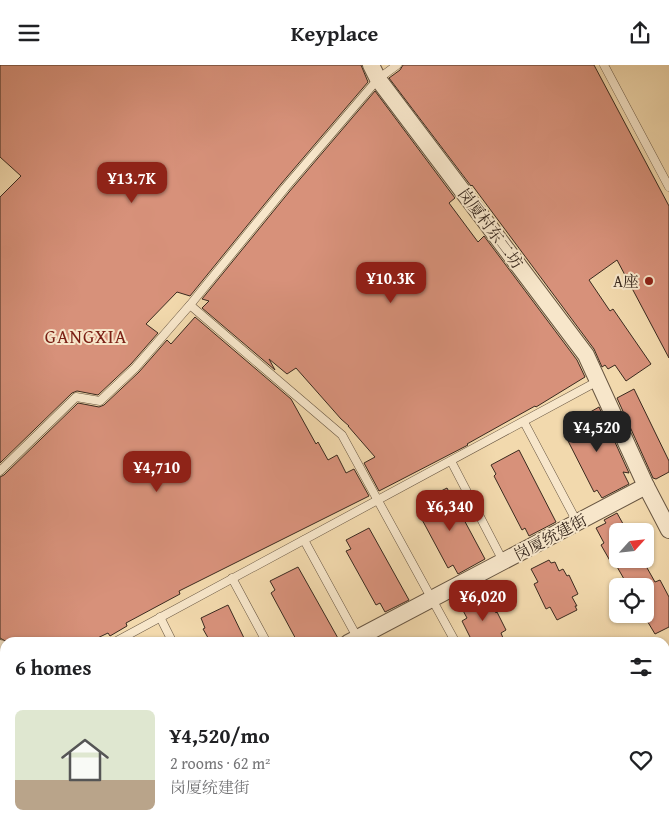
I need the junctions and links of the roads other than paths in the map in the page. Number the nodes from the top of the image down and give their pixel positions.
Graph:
1 (398, 65) edge
2 (604, 65) edge
3 (375, 72) edge
4 (669, 187) edge
5 (190, 305) junction
6 (598, 381) junction
7 (524, 422) junction
8 (451, 461) junction
9 (0, 471) edge
10 (646, 486) junction
11 (378, 500) junction
12 (578, 522) junction
13 (669, 530) edge
14 (304, 540) junction
15 (504, 561) junction
16 (232, 578) junction
17 (432, 599) junction
18 (160, 617) junction
19 (124, 637) edge
20 (171, 637) edge
21 (264, 637) edge
22 (352, 637) edge
23 (359, 637) edge
24 (453, 637) edge

1 - 3 lane
2 - 4 lane
3 - 5 lane
3 - 6 street, 岗厦村东二坊
5 - 9 lane
5 - 11 lane
6 - 7 lane
6 - 10 street, 岗厦村东二坊
7 - 8 lane
7 - 12 lane
8 - 11 lane
8 - 15 lane
10 - 12 street, 岗厦统建街
10 - 13 street, 岗厦村东二坊
11 - 14 lane
11 - 17 lane
12 - 15 street, 岗厦统建街
14 - 16 lane
14 - 22 lane
15 - 17 street, 岗厦统建街
16 - 18 lane
16 - 21 lane
17 - 23 street, 岗厦统建街
17 - 24 lane
18 - 19 lane
18 - 20 lane

